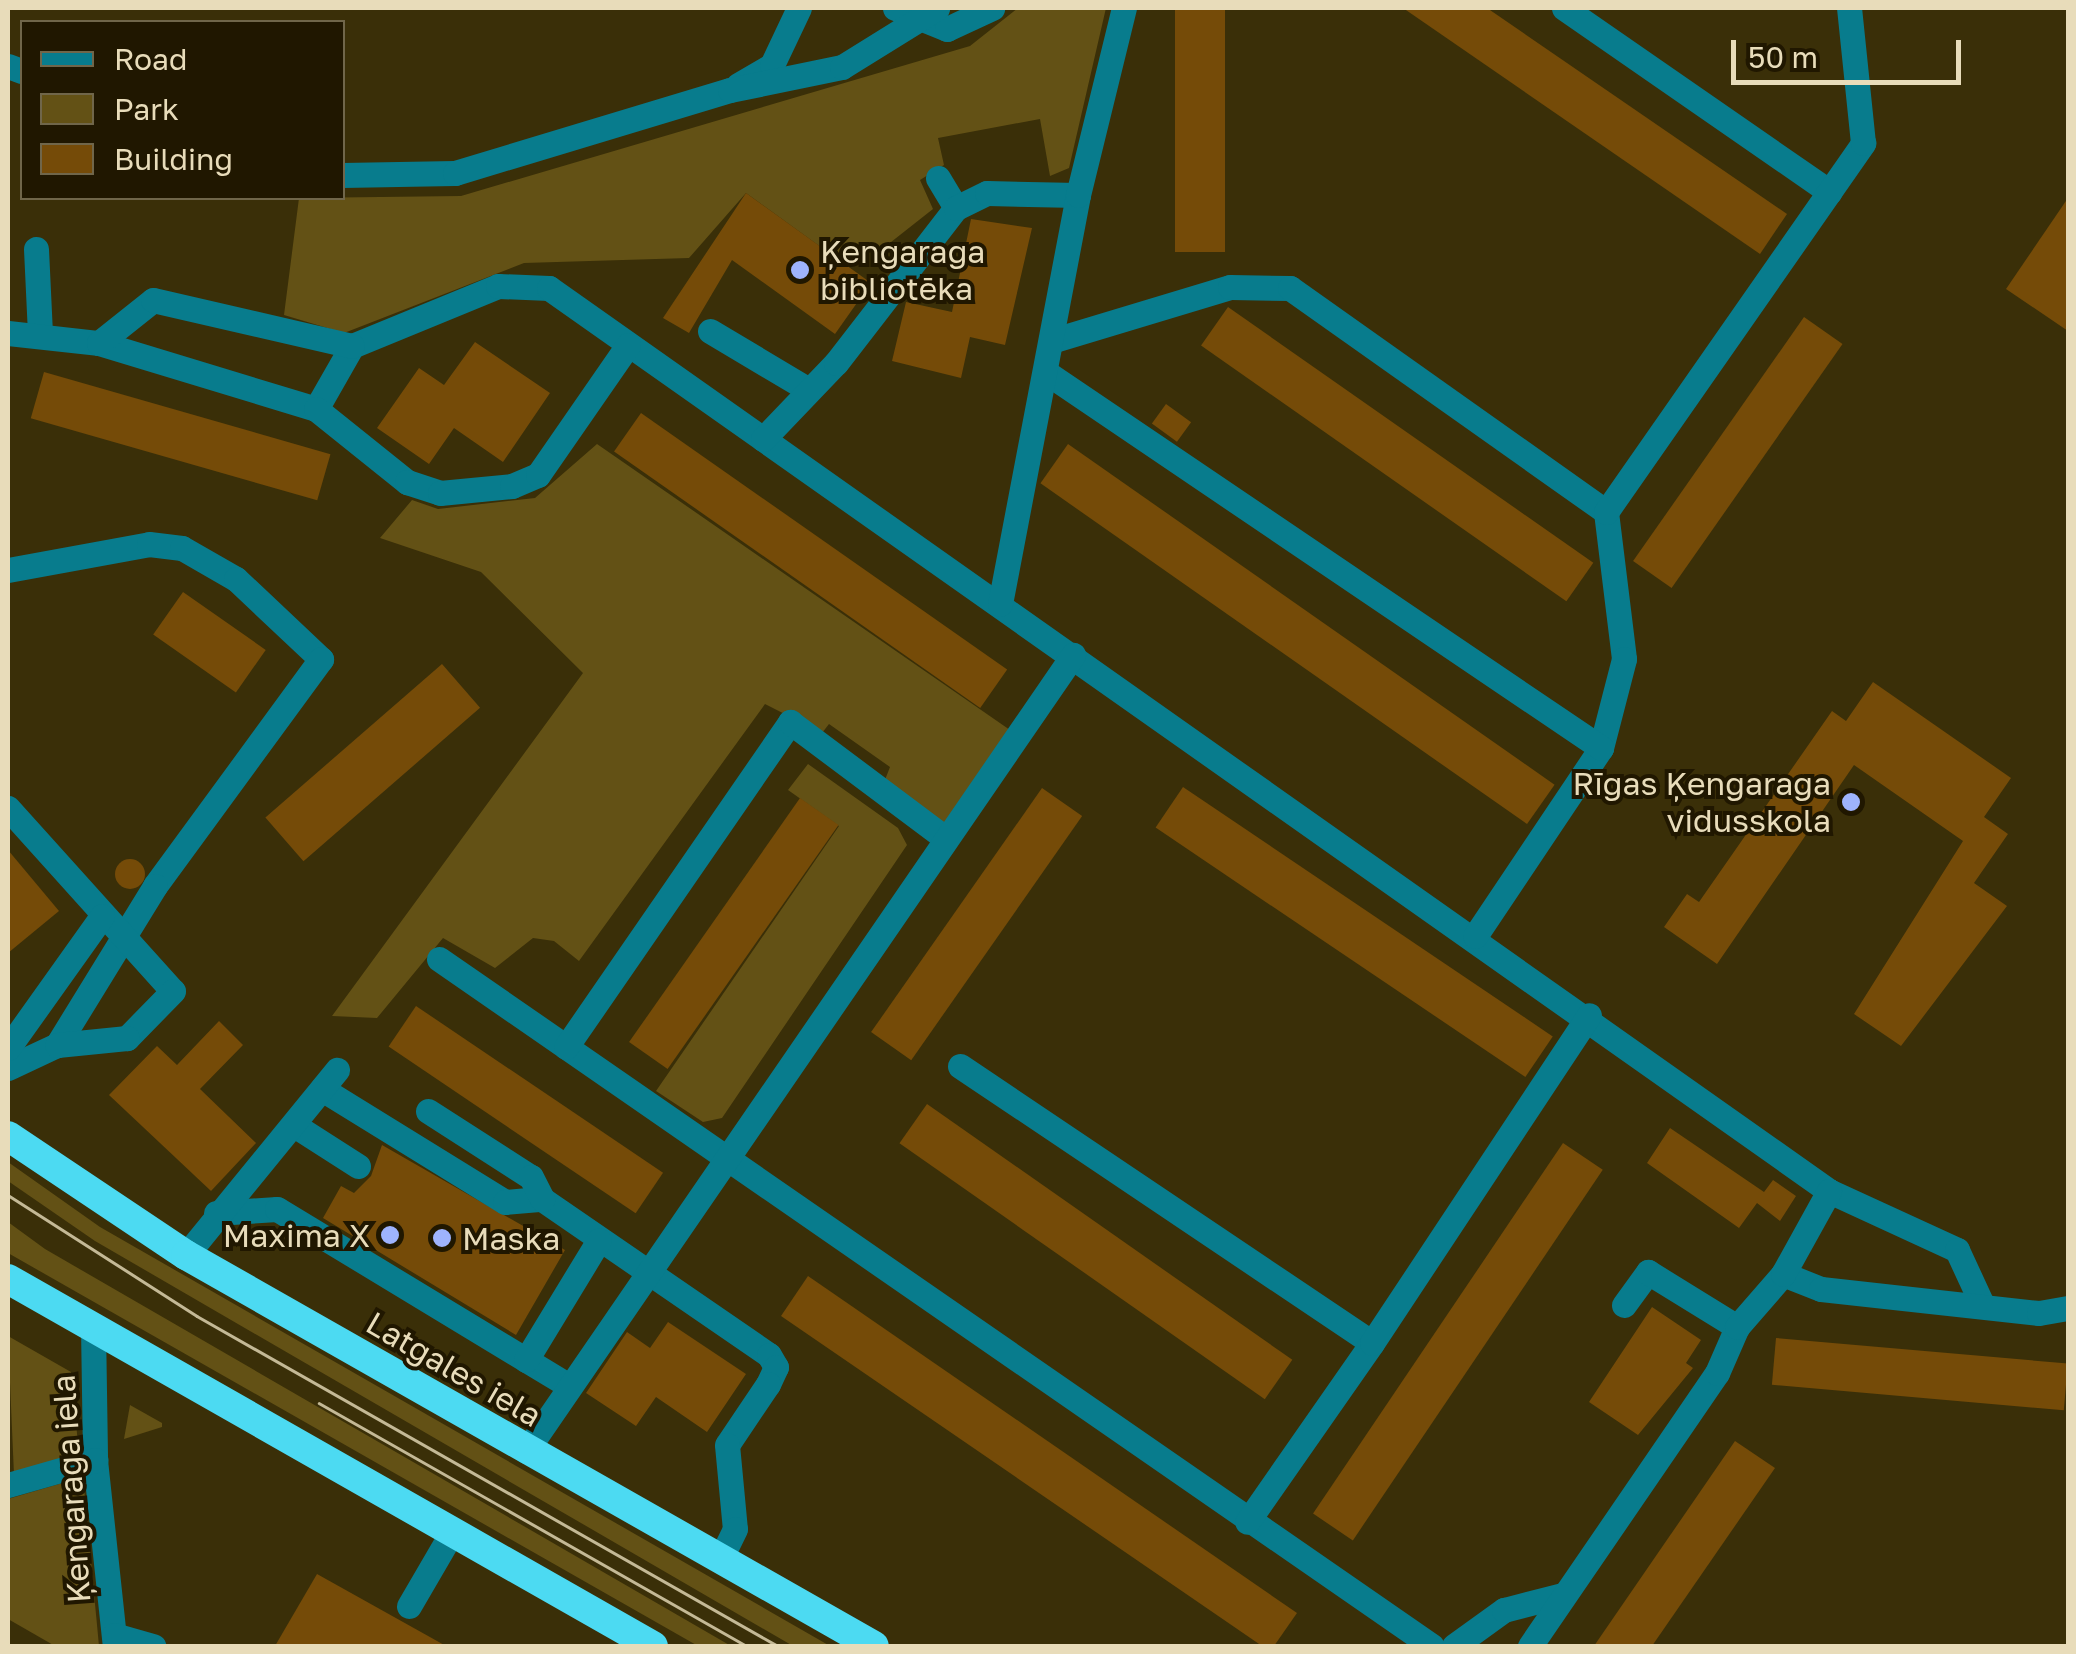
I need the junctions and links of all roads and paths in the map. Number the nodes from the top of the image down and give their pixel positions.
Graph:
1 (798, 8) edge
2 (894, 8) edge
3 (992, 8) edge
4 (1124, 8) edge
5 (1564, 8) edge
6 (1849, 8) edge
7 (928, 16) edge
8 (730, 90) junction
9 (345, 175) edge
10 (938, 178) dead end
11 (1830, 192) junction
12 (1078, 195) junction
13 (956, 208) junction
14 (36, 249) dead end
15 (710, 331) dead end
16 (8, 333) edge
17 (40, 335) junction
18 (1051, 341) junction
19 (99, 343) junction
20 (628, 345) junction
21 (352, 346) junction
22 (1047, 372) junction
23 (809, 390) junction
24 (316, 409) junction
25 (763, 438) junction
26 (1606, 512) junction
27 (8, 570) edge
28 (1000, 604) junction
29 (1073, 655) junction
30 (1601, 748) junction
31 (8, 808) edge
32 (945, 838) junction
33 (102, 916) junction
34 (1475, 936) junction
35 (124, 938) junction
36 (439, 958) dead end
37 (1589, 1015) junction
38 (57, 1045) junction
39 (566, 1047) junction
40 (8, 1048) edge
41 (960, 1066) dead end
42 (8, 1068) edge
43 (428, 1111) dead end
44 (294, 1124) junction
45 (8, 1136) edge
46 (722, 1159) junction
47 (358, 1166) dead end
48 (1829, 1190) junction
49 (542, 1200) junction
50 (216, 1213) junction
51 (599, 1240) junction
52 (186, 1255) junction
53 (646, 1272) junction
54 (1783, 1274) junction
55 (8, 1279) edge
56 (1980, 1302) junction
57 (1624, 1305) dead end
58 (2068, 1308) edge
59 (94, 1327) junction
60 (1737, 1327) junction
61 (1372, 1342) junction
62 (526, 1360) junction
63 (569, 1386) junction
64 (526, 1451) junction
65 (94, 1460) junction
66 (8, 1485) edge
67 (1247, 1522) junction
68 (452, 1532) junction
69 (720, 1560) junction
70 (1562, 1595) junction
71 (409, 1606) dead end
72 (115, 1640) edge
73 (633, 1642) edge
74 (153, 1646) edge
75 (874, 1646) edge
76 (1432, 1646) edge
77 (1454, 1646) edge
78 (1530, 1646) edge

1 - 8 street
2 - 7 street
3 - 7 street
4 - 12 street
5 - 11 street
6 - 11 street
7 - 8 street
8 - 9 street
10 - 13 street
11 - 26 street
12 - 13 street
12 - 18 street
13 - 23 street
14 - 17 street
15 - 23 street
16 - 17 street
17 - 19 street
18 - 22 street
18 - 26 street
19 - 21 street
19 - 24 street
20 - 21 street
20 - 24 street
20 - 25 street
21 - 24 street
22 - 28 street
22 - 30 street
23 - 25 street
25 - 28 street
26 - 30 street
27 - 35 street
28 - 29 street
29 - 32 street
29 - 34 street
30 - 34 street
31 - 33 street
32 - 39 street
32 - 46 street
33 - 35 street
33 - 40 street
34 - 37 street
35 - 38 street
35 - 38 street
36 - 39 street
37 - 48 street
37 - 61 street
38 - 42 street
39 - 46 street
41 - 61 street
43 - 49 street
44 - 47 street
44 - 49 street
44 - 50 street
45 - 52 highway, Latgales iela
46 - 53 street
46 - 67 street
48 - 54 street
48 - 56 street
49 - 51 street
50 - 52 street
50 - 62 street
51 - 53 street
51 - 62 street
52 - 64 highway, Latgales iela
53 - 63 street
53 - 69 street
54 - 56 street
54 - 60 street
55 - 59 highway
56 - 58 street
57 - 60 street
59 - 65 street, Ķengaraga iela
59 - 68 highway
60 - 70 street
61 - 67 street
62 - 63 street
63 - 64 street
64 - 69 highway, Latgales iela
65 - 66 street
65 - 72 street, Ķengaraga iela
67 - 76 street
68 - 71 street
68 - 73 highway
69 - 75 highway, Latgales iela
70 - 77 street
70 - 78 street
72 - 74 street

